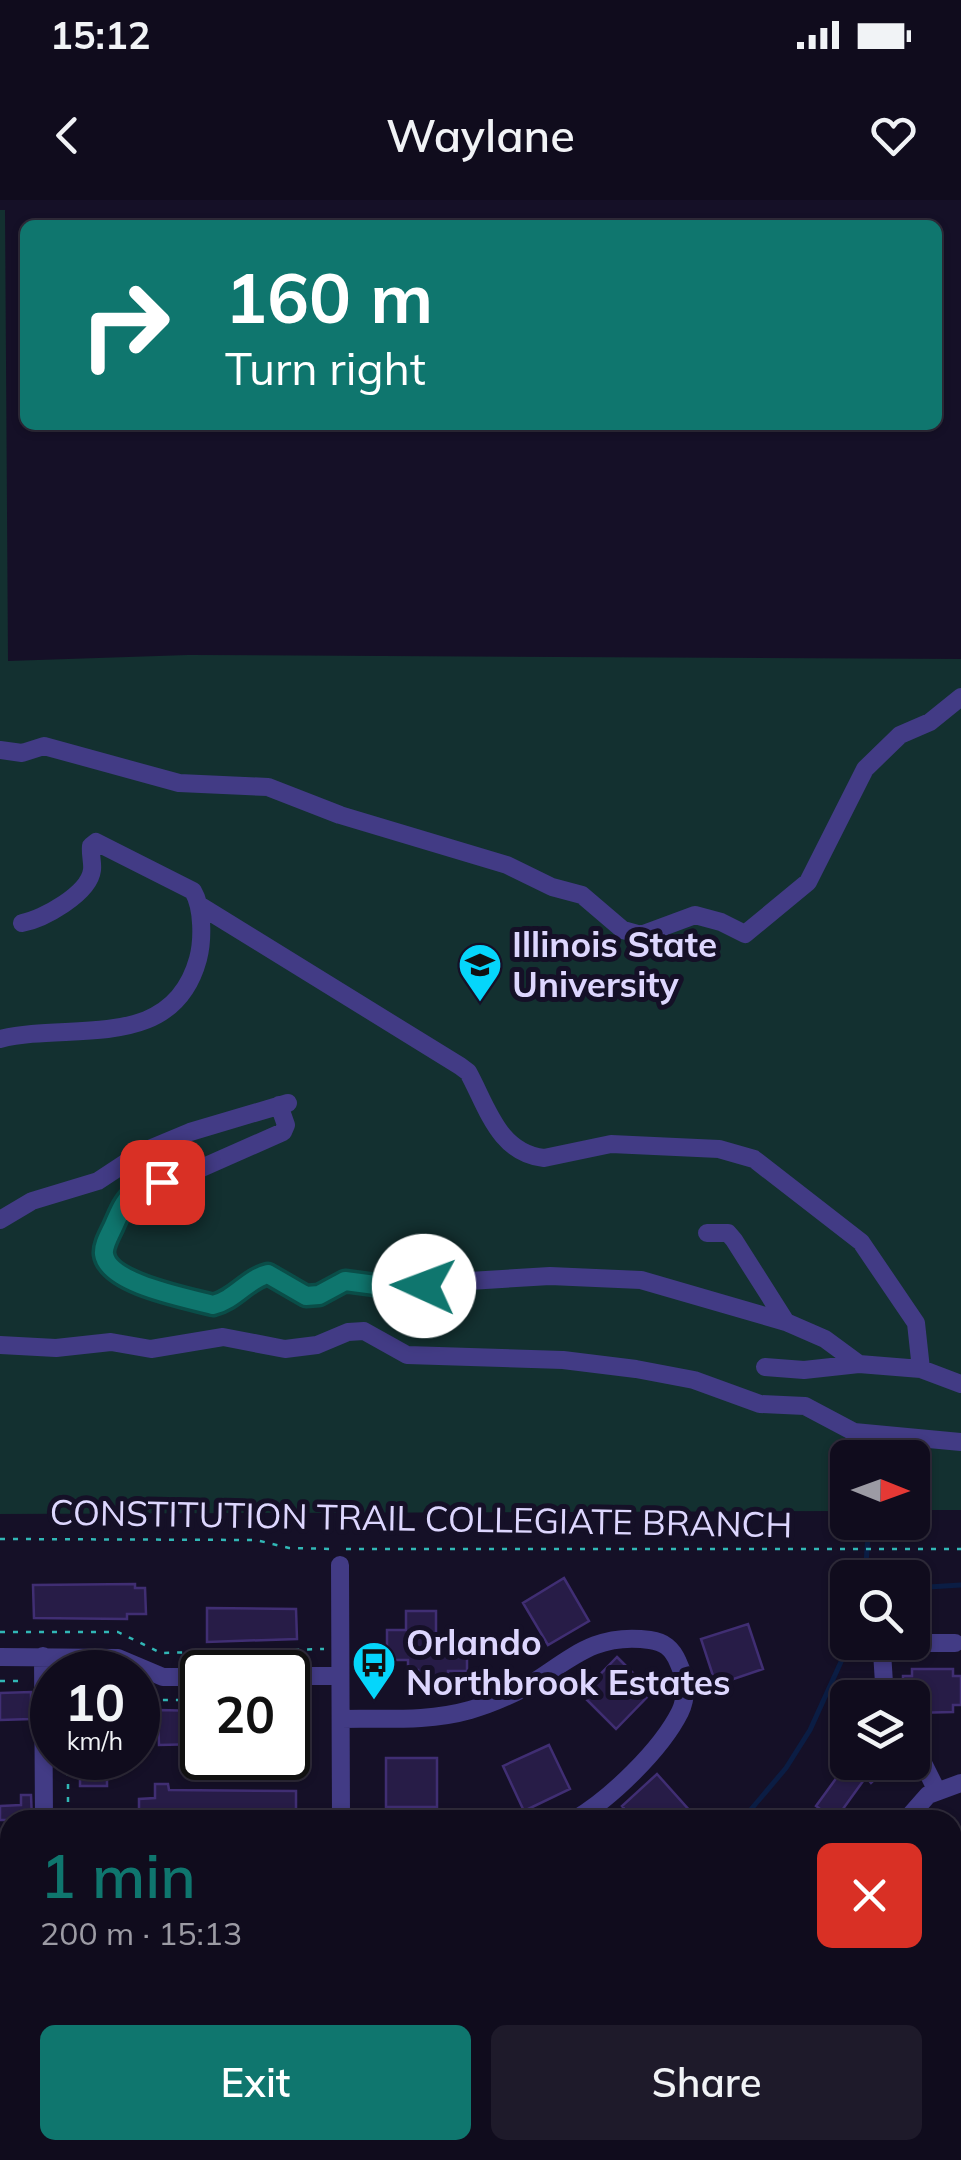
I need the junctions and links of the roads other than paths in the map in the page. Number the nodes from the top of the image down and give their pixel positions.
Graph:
1 (961, 698) edge
2 (0, 750) edge
3 (199, 905) junction
4 (22, 923) dead end
5 (0, 1038) edge
6 (0, 1220) edge
7 (707, 1233) dead end
8 (786, 1322) junction
9 (0, 1345) edge
10 (859, 1364) junction
11 (765, 1367) dead end
12 (925, 1371) junction
13 (956, 1382) edge
14 (961, 1442) edge
15 (340, 1565) dead end
16 (956, 1643) dead end
17 (30, 1656) edge
18 (0, 1657) edge
19 (310, 1676) edge
20 (340, 1676) junction
21 (886, 1680) edge
22 (340, 1719) junction
23 (930, 1775) edge
24 (44, 1780) edge
25 (961, 1784) edge
26 (938, 1790) junction
27 (44, 1810) edge
28 (341, 1810) edge
29 (586, 1810) edge
30 (915, 1810) edge

1 - 2 street
3 - 4 street
3 - 5 street
3 - 12 street
6 - 8 street
7 - 8 street
8 - 10 street
9 - 14 street
10 - 11 street
10 - 12 street
12 - 13 street
15 - 20 street
16 - 21 street
17 - 18 street
19 - 20 street
20 - 22 street
22 - 28 street
22 - 29 street
23 - 26 street
24 - 27 street
25 - 26 street
26 - 30 street

